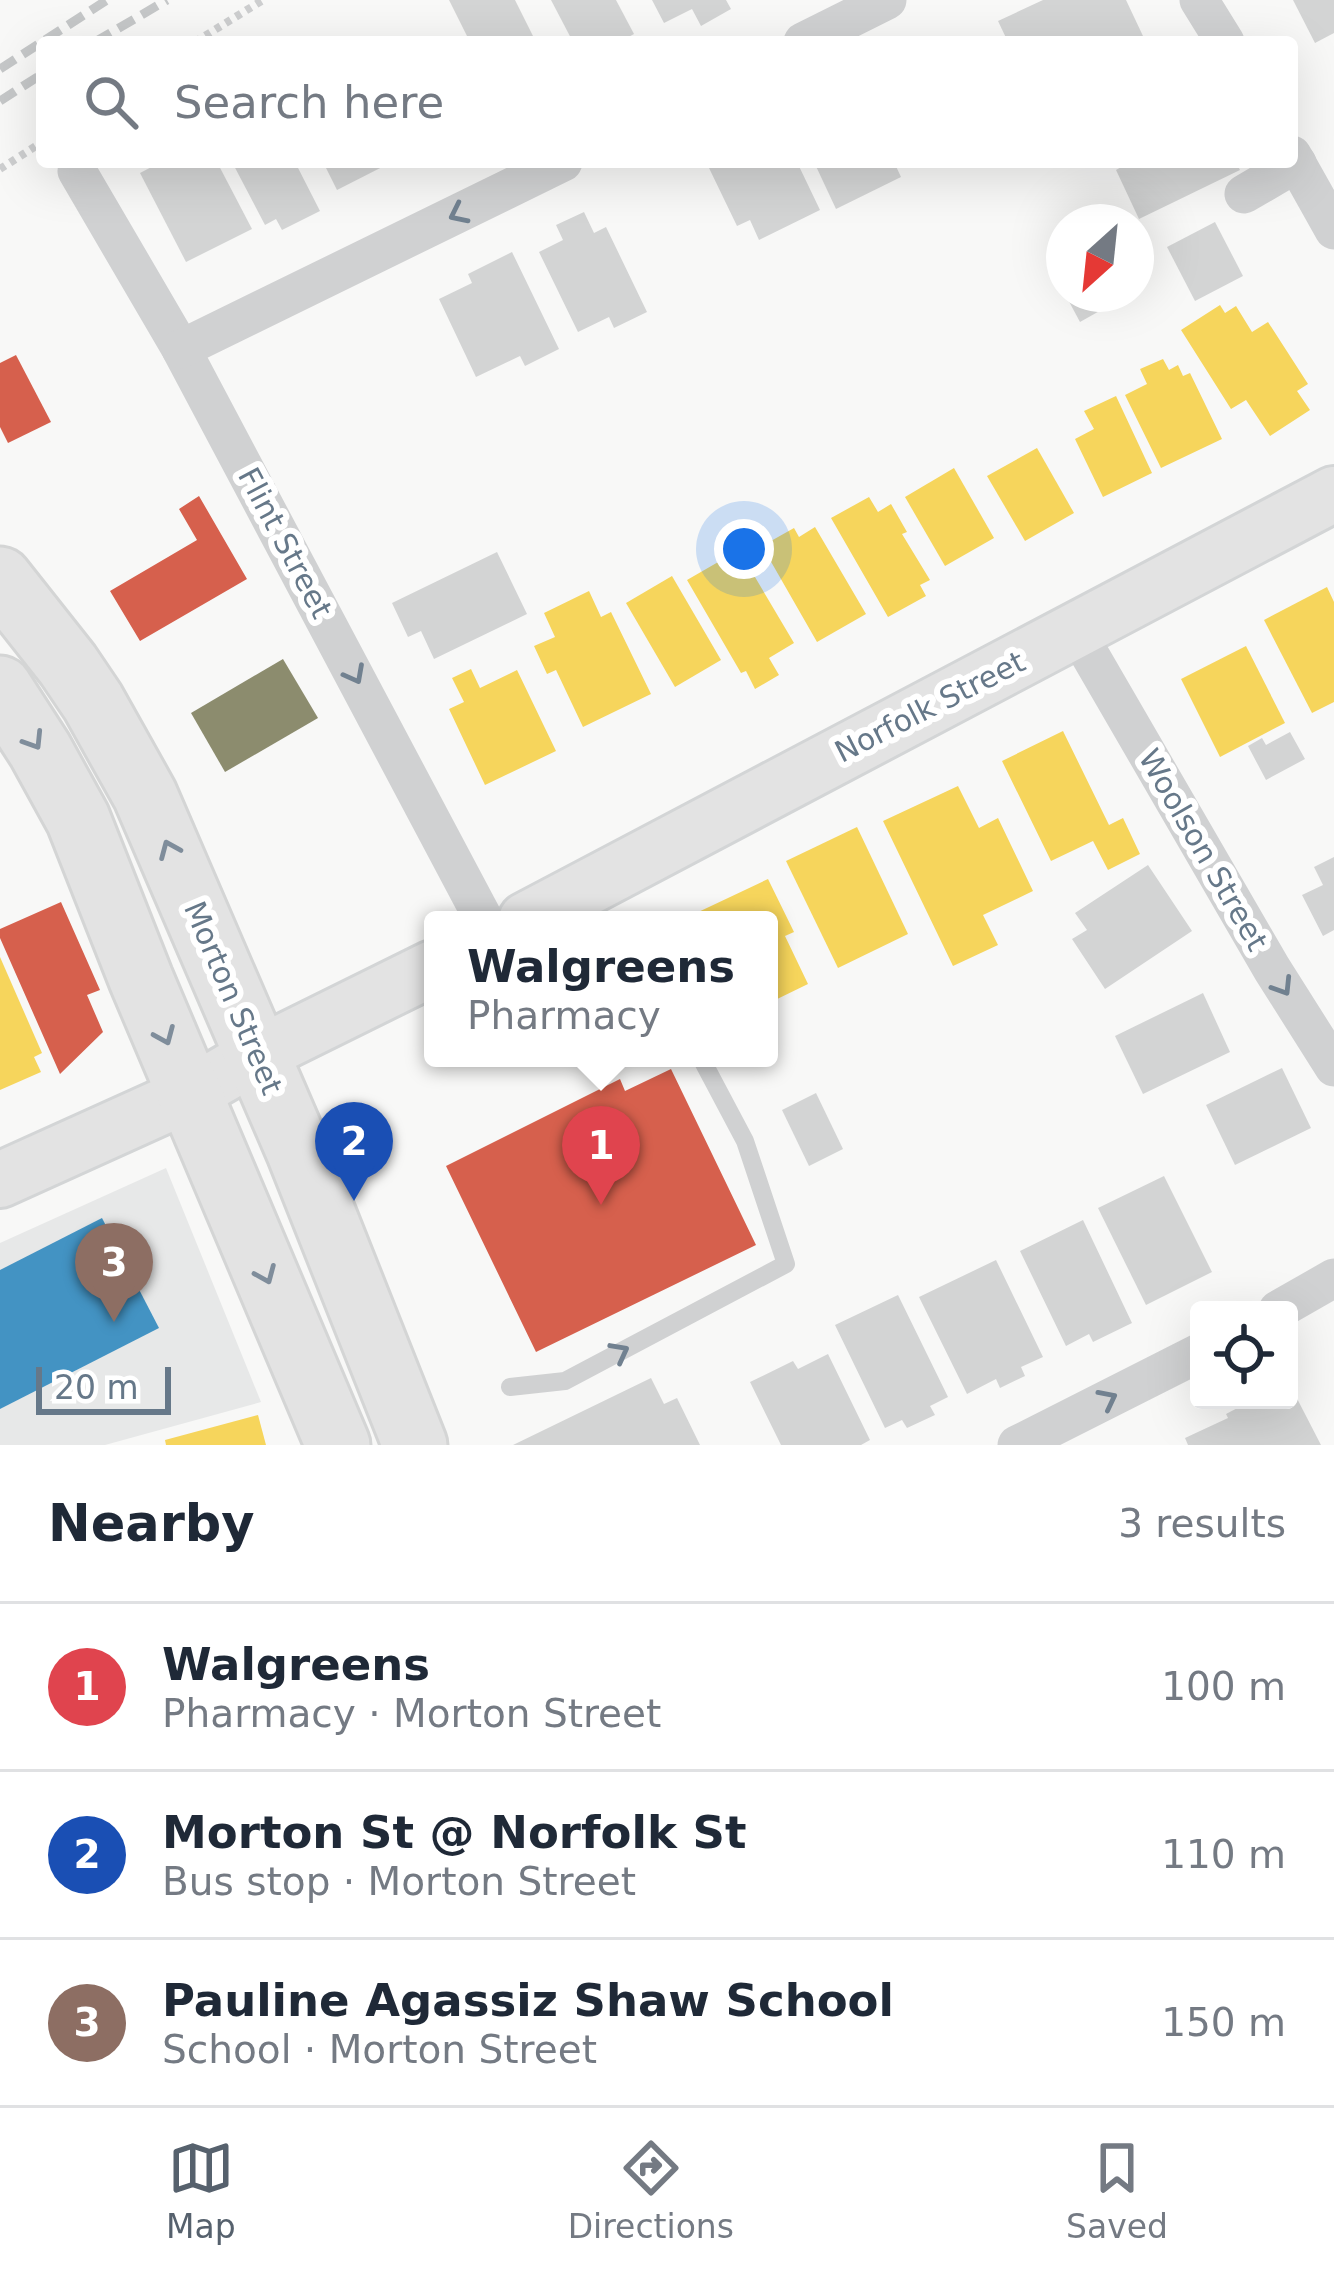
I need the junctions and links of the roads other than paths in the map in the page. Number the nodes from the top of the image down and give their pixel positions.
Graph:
1 (887, 0) edge
2 (1199, 0) edge
3 (815, 36) edge
4 (1221, 36) edge
5 (1298, 166) edge
6 (551, 168) edge
7 (1281, 168) edge
8 (77, 172) dead end
9 (1244, 194) dead end
10 (1334, 230) edge
11 (181, 350) junction
12 (1334, 494) edge
13 (0, 579) edge
14 (1076, 632) junction
15 (0, 688) edge
16 (479, 911) edge
17 (543, 911) edge
18 (424, 972) edge
19 (257, 1055) junction
20 (705, 1067) edge
21 (1334, 1067) edge
22 (190, 1094) junction
23 (0, 1180) edge
24 (1334, 1278) edge
25 (1294, 1301) edge
26 (1190, 1358) edge
27 (510, 1387) dead end
28 (338, 1445) edge
29 (416, 1445) edge
30 (1017, 1445) edge

1 - 3 street
2 - 4 street
5 - 10 street
6 -> 11 street
7 - 9 street
8 - 11 street, Flint Street
11 -> 16 street, Flint Street
12 - 14 main road, Norfolk Street
19 -> 13 highway, Morton Street
14 - 17 main road, Norfolk Street
14 -> 21 street, Woolson Street
15 -> 22 highway
18 - 19 main road
19 - 22 main road
19 - 29 highway, Morton Street
27 -> 20 lane
22 - 23 main road
22 -> 28 highway
24 - 25 street
30 -> 26 street

